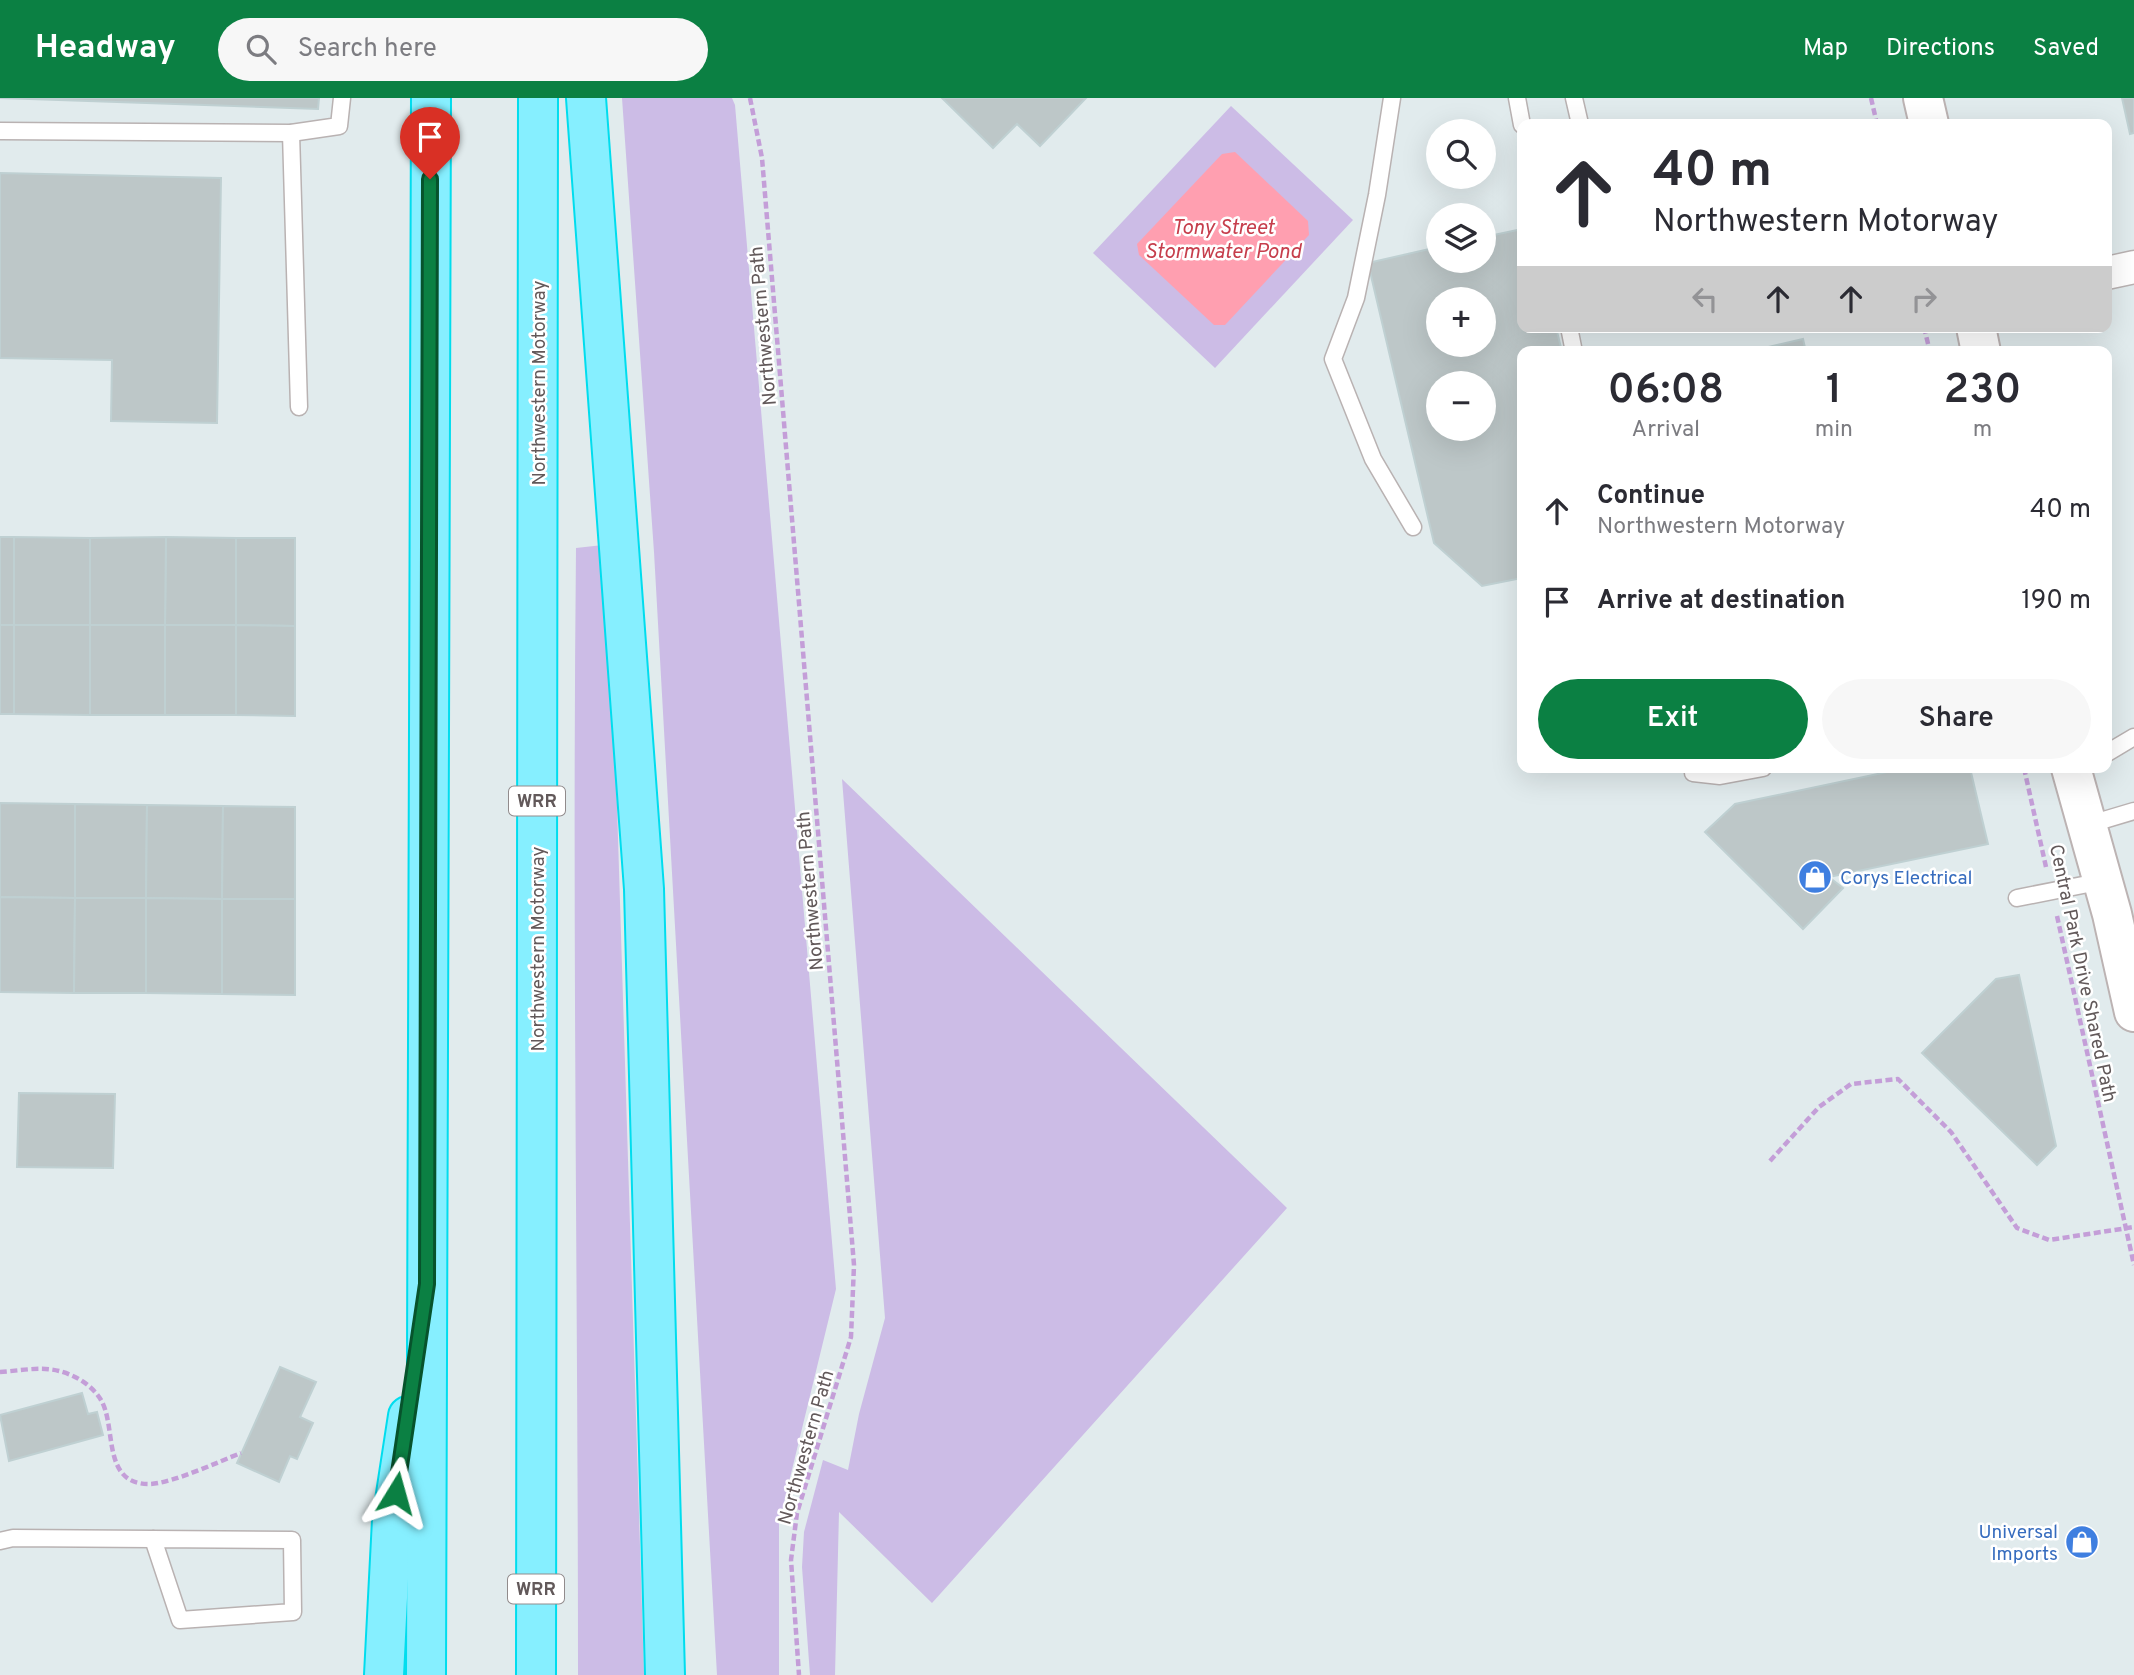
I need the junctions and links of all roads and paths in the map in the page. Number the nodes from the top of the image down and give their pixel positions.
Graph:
1 (342, 98) edge
2 (430, 98) edge
3 (538, 98) edge
4 (586, 98) edge
5 (750, 98) edge
6 (1392, 98) edge
7 (1517, 98) edge
8 (1574, 98) edge
9 (1871, 98) edge
10 (1923, 98) edge
11 (1521, 119) edge
12 (1579, 119) edge
13 (1876, 119) edge
14 (1928, 119) edge
15 (0, 131) edge
16 (290, 133) junction
17 (2134, 267) edge
18 (2112, 272) edge
19 (299, 407) dead end
20 (1413, 527) dead end
21 (2134, 737) edge
22 (2112, 750) edge
23 (1693, 773) dead end
24 (1736, 773) edge
25 (2025, 773) edge
26 (2075, 773) edge
27 (2134, 810) edge
28 (2087, 825) junction
29 (2103, 881) junction
30 (2051, 891) junction
31 (2018, 898) dead end
32 (2134, 1012) edge
33 (1770, 1161) dead end
34 (2134, 1227) edge
35 (2126, 1230) junction
36 (2134, 1265) edge
37 (427, 1284) junction
38 (0, 1372) edge
39 (241, 1453) dead end
40 (153, 1539) junction
41 (0, 1541) edge
42 (384, 1675) edge
43 (426, 1675) edge
44 (536, 1675) edge
45 (665, 1675) edge
46 (799, 1675) edge

1 - 16 lane
2 - 37 highway
3 - 44 highway, Northwestern Motorway / WRR
4 - 45 highway
5 - 46 path, Northwestern Path
6 - 20 lane
7 - 11 lane
8 - 12 lane
9 - 13 path
10 - 14 main road
15 - 16 lane
16 - 19 lane
17 - 18 street
21 - 22 lane
23 - 24 lane
25 - 30 path, Central Park Drive Shared Path
26 - 28 main road
27 - 28 lane
28 - 29 main road
29 - 30 lane
29 - 32 main road
30 - 31 lane
30 - 35 path, Central Park Drive Shared Path
33 - 35 path
34 - 35 path
35 - 36 path, Central Park Drive Shared Path
37 - 42 highway
37 - 43 highway
38 - 39 path
40 - 40 lane
40 - 41 lane

